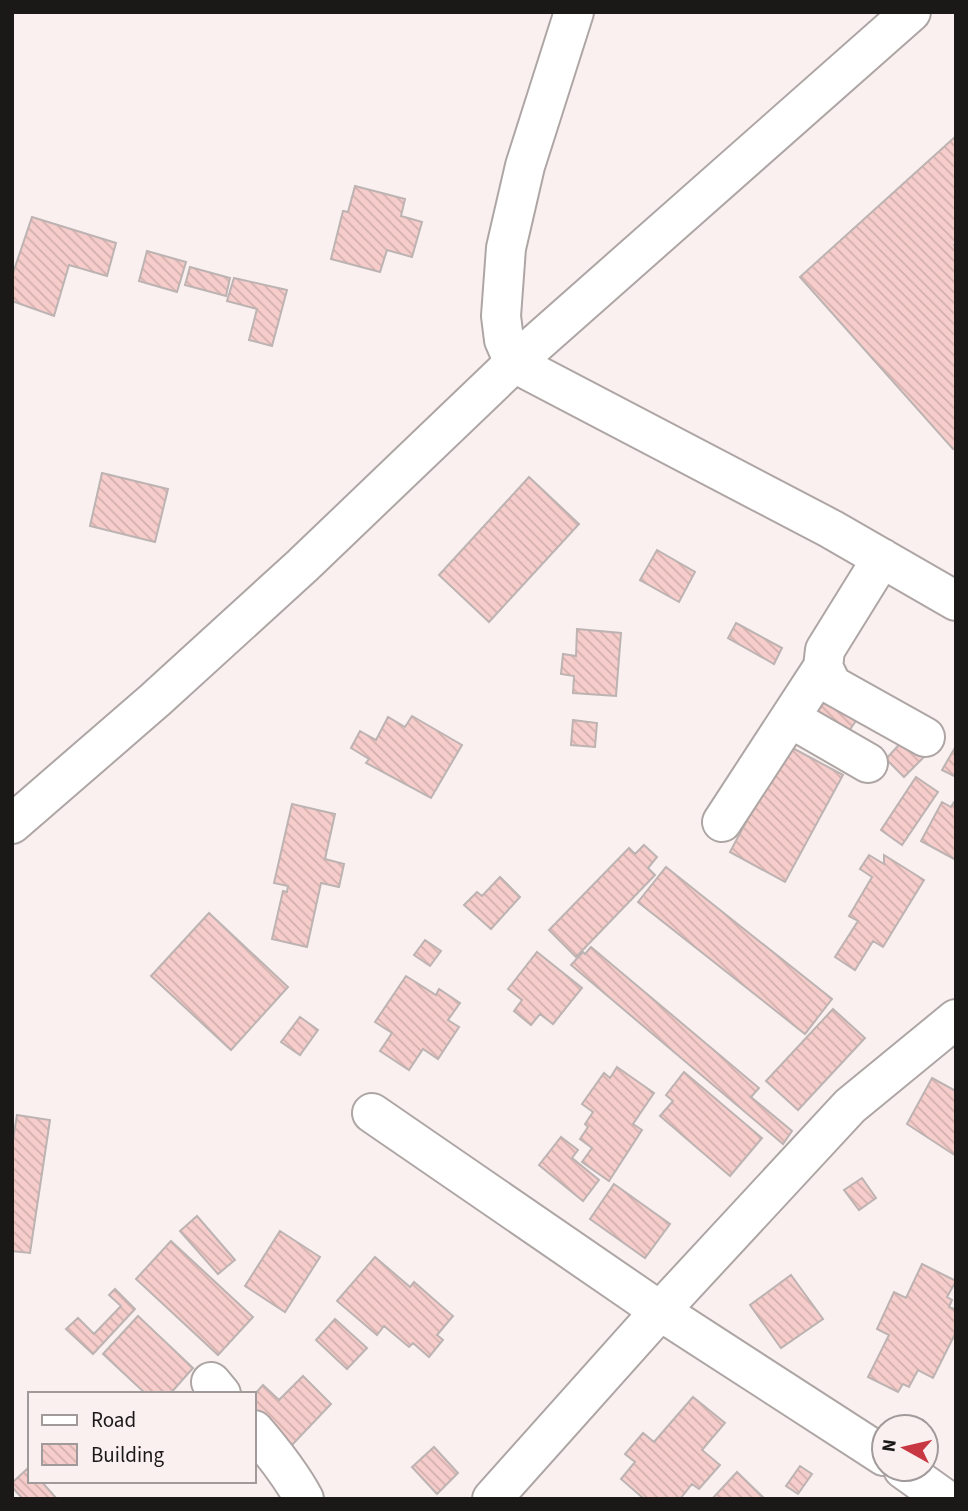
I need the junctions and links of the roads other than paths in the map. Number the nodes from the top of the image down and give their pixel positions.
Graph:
1 (574, 12) edge
2 (911, 12) edge
3 (514, 363) junction
4 (882, 558) junction
5 (956, 601) edge
6 (823, 667) junction
7 (790, 718) junction
8 (925, 737) dead end
9 (868, 763) dead end
10 (722, 822) dead end
11 (12, 824) edge
12 (956, 1019) edge
13 (372, 1113) dead end
14 (660, 1311) junction
15 (256, 1432) edge
16 (870, 1447) edge
17 (923, 1483) edge
18 (304, 1499) edge
19 (492, 1499) edge
20 (945, 1499) edge

1 - 3 street
2 - 3 street
3 - 4 street
3 - 11 street
4 - 5 street
4 - 6 street
6 - 7 street
6 - 8 street
7 - 9 street
7 - 10 street
12 - 14 street
13 - 14 street
14 - 16 street
14 - 19 street
15 - 18 street
17 - 20 street

